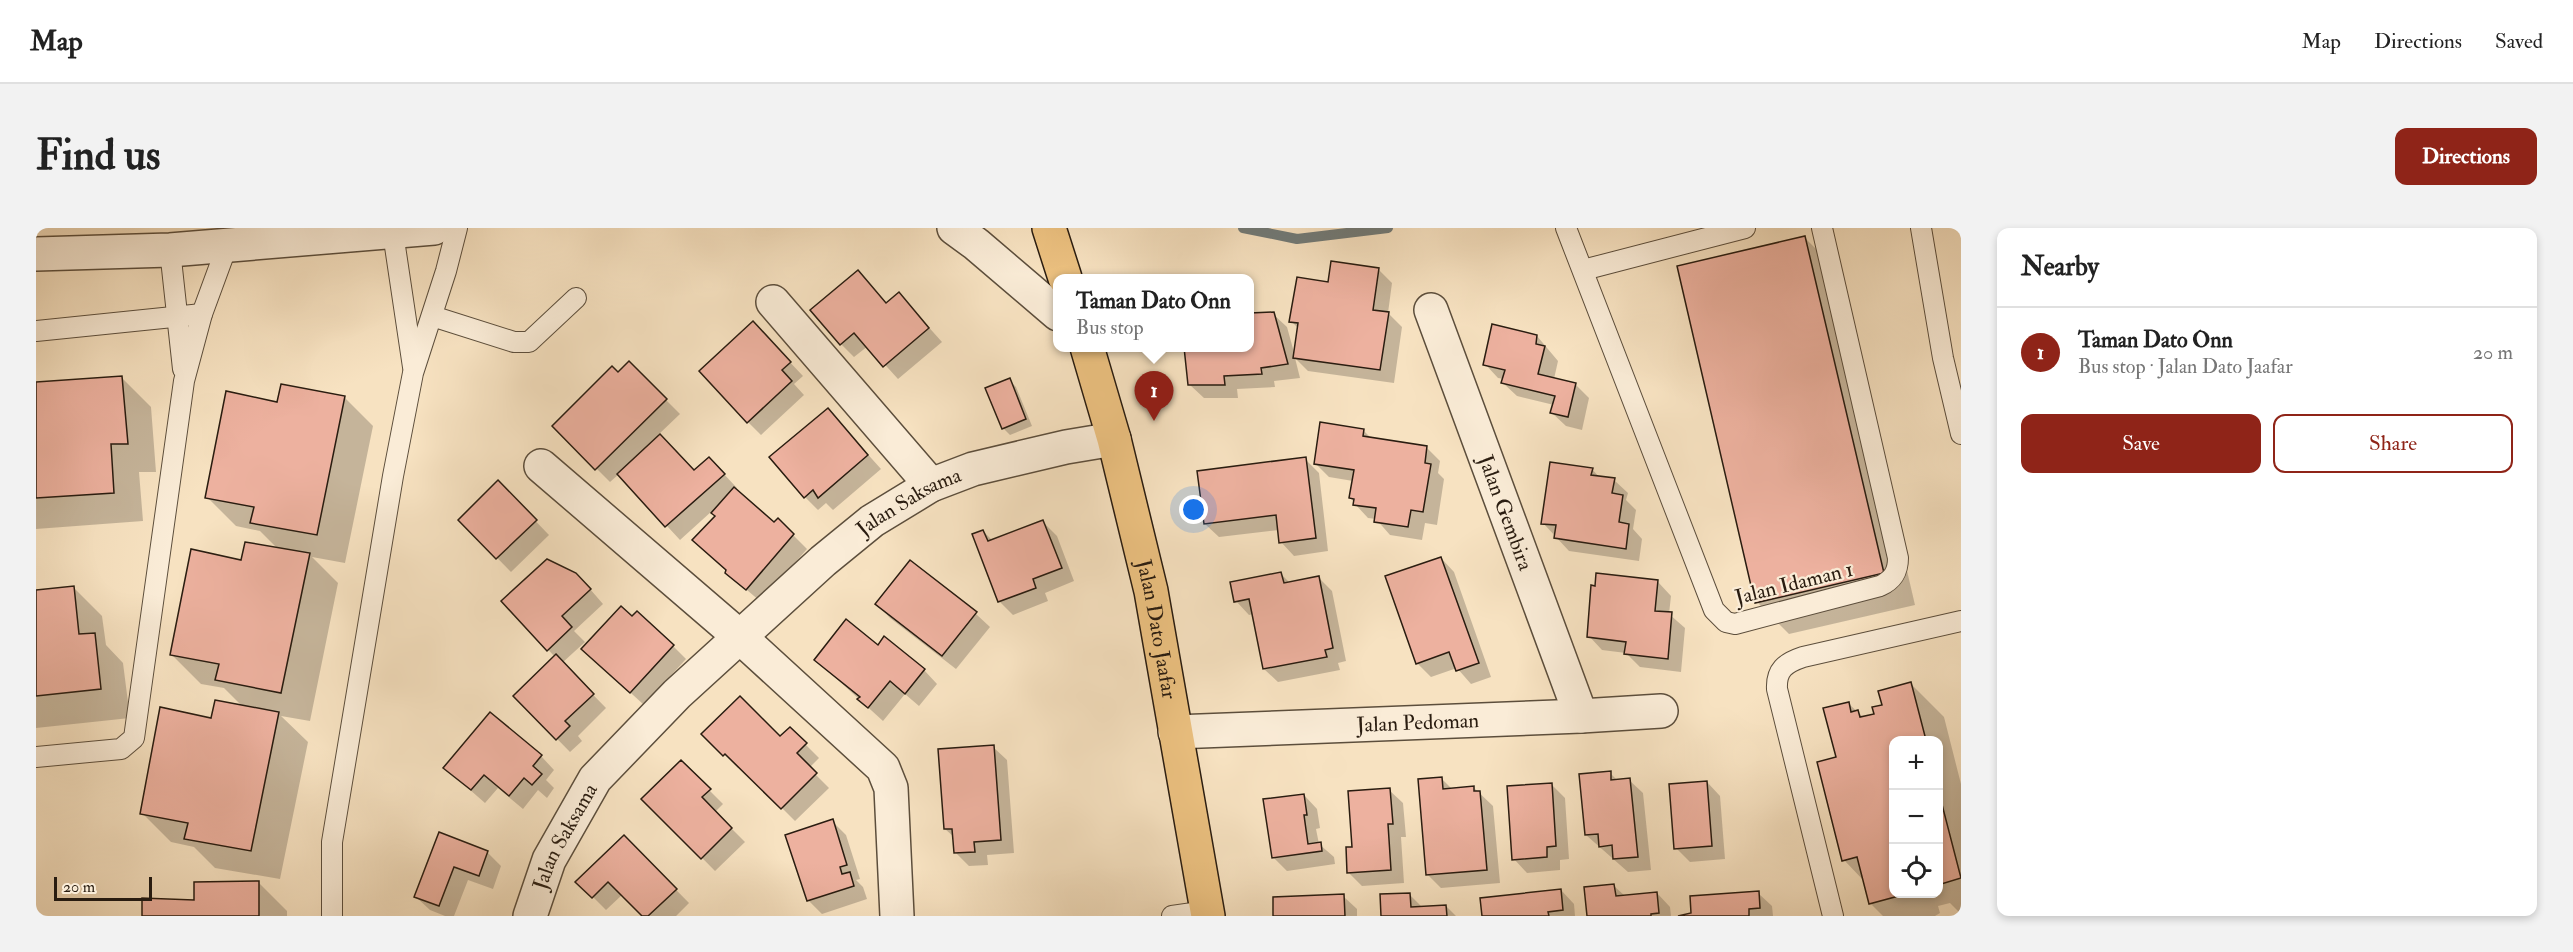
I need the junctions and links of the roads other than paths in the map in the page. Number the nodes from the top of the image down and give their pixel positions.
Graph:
1 (434, 228) edge
2 (457, 228) edge
3 (954, 228) edge
4 (1049, 228) edge
5 (1566, 228) edge
6 (1745, 228) edge
7 (1822, 228) edge
8 (1921, 228) edge
9 (393, 233) junction
10 (227, 246) junction
11 (170, 250) junction
12 (36, 254) edge
13 (1583, 270) junction
14 (1063, 274) edge
15 (576, 298) dead end
16 (773, 302) dead end
17 (1053, 310) edge
18 (1431, 310) dead end
19 (202, 314) junction
20 (176, 316) junction
21 (432, 316) junction
22 (36, 331) edge
23 (1088, 352) edge
24 (413, 373) junction
25 (184, 381) junction
26 (1961, 434) edge
27 (1114, 439) junction
28 (541, 466) dead end
29 (931, 485) junction
30 (1961, 621) edge
31 (740, 637) junction
32 (1661, 711) dead end
33 (1581, 716) junction
34 (1174, 732) junction
35 (36, 756) edge
36 (1207, 913) edge
37 (332, 916) edge
38 (531, 916) edge
39 (897, 916) edge
40 (1172, 916) edge
41 (1833, 916) edge

1 - 9 street
2 - 21 lane
3 - 17 street
4 - 14 main road
5 - 13 lane, Jalan Idaman 1
6 - 13 lane
7 - 13 lane, Jalan Idaman 1
8 - 26 lane
9 - 10 street
9 - 24 lane
10 - 11 street
10 - 19 lane
11 - 12 street
11 - 20 lane
15 - 21 lane
16 - 29 street
18 - 33 street, Jalan Gembira
19 - 20 lane
19 - 25 lane
20 - 22 lane
20 - 25 lane
21 - 24 lane
23 - 27 main road, Jalan Dato Jaafar
24 - 37 lane
25 - 35 lane
27 - 29 street, Jalan Saksama
27 - 34 main road, Jalan Dato Jaafar
28 - 31 street
29 - 31 street, Jalan Saksama
30 - 41 lane
31 - 38 street, Jalan Saksama
31 - 39 street
32 - 33 street, Jalan Pedoman
33 - 34 street, Jalan Pedoman
34 - 36 main road, Jalan Dato Jaafar
36 - 40 lane

